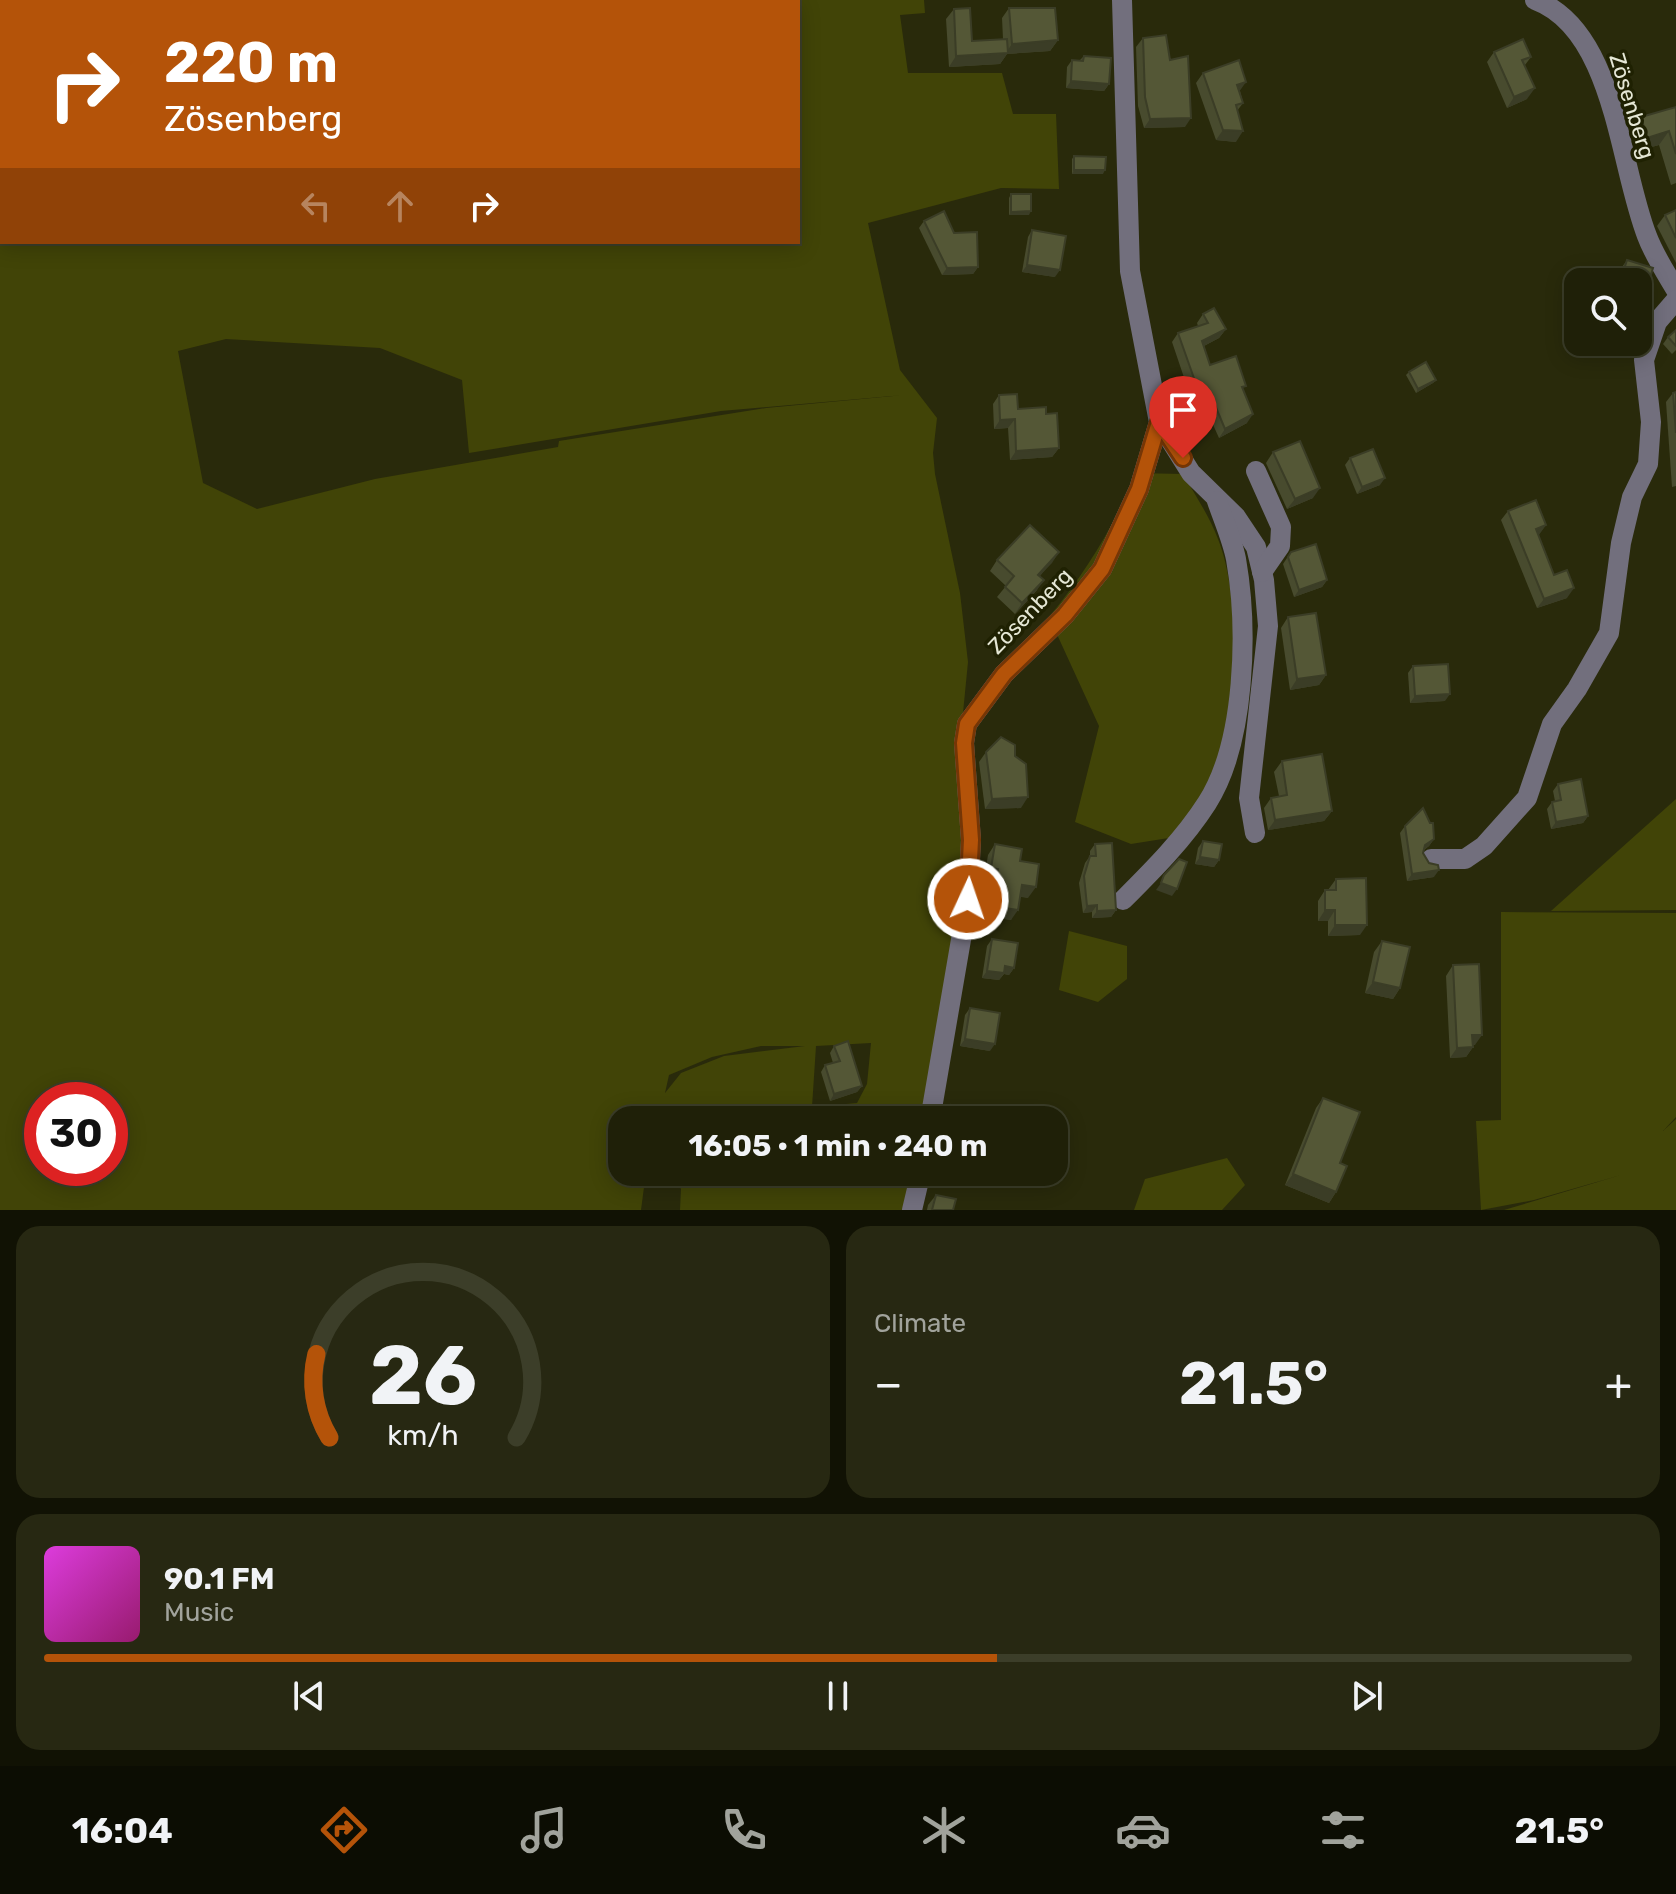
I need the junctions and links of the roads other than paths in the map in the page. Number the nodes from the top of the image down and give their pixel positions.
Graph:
1 (1122, 0) edge
2 (1535, 0) edge
3 (1676, 290) edge
4 (1676, 300) edge
5 (1159, 422) junction
6 (1256, 471) dead end
7 (1215, 497) junction
8 (1262, 572) junction
9 (1255, 833) dead end
10 (1431, 859) edge
11 (1123, 900) dead end
12 (932, 1106) edge
13 (918, 1186) edge
14 (912, 1210) edge

1 - 5 street, Zösenberg
2 - 3 street, Zösenberg
4 - 10 street
5 - 7 street, Zösenberg
5 - 12 street, Zösenberg
6 - 8 street
7 - 8 street, Zösenberg
7 - 11 street, Zösenberg
8 - 9 street, Zösenberg
13 - 14 street

